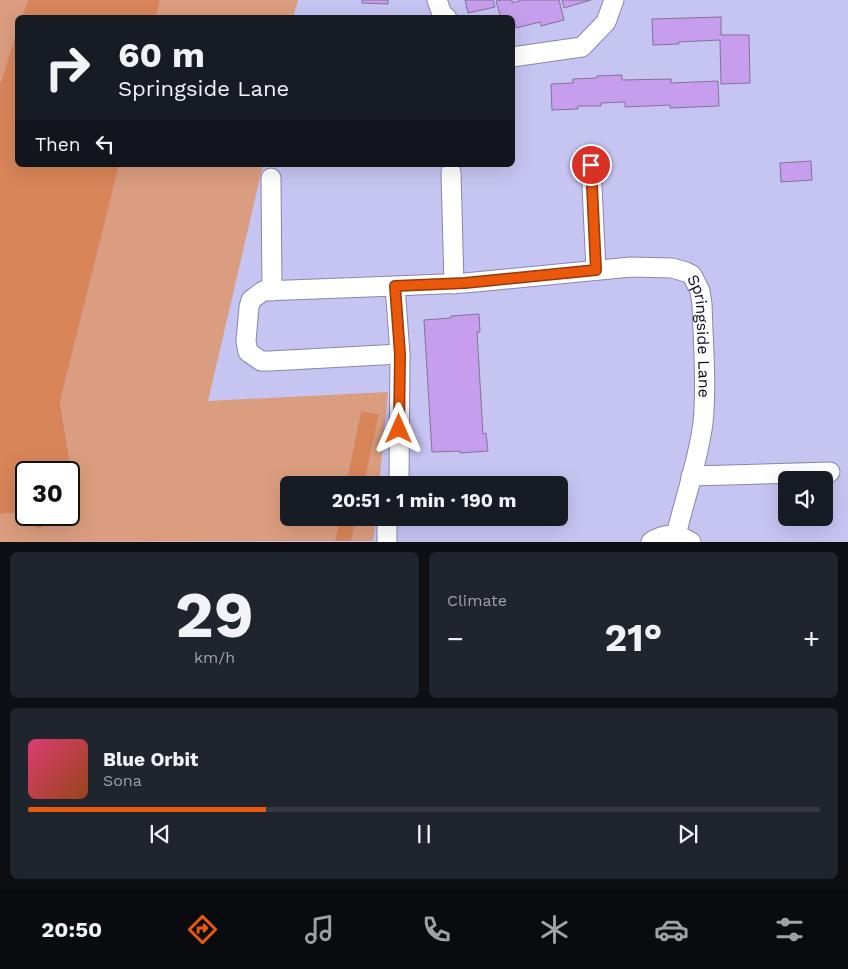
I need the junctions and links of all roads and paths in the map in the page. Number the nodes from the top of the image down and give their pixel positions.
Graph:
1 (437, 0) edge
2 (614, 0) edge
3 (443, 15) edge
4 (515, 57) edge
5 (591, 165) dead end
6 (452, 172) dead end
7 (271, 178) dead end
8 (596, 270) junction
9 (454, 284) junction
10 (395, 286) junction
11 (272, 291) junction
12 (400, 354) junction
13 (778, 473) edge
14 (398, 476) edge
15 (691, 476) junction
16 (386, 526) edge
17 (684, 538) edge
18 (387, 542) edge
19 (651, 542) edge

1 - 3 street
2 - 4 street
5 - 8 street
6 - 9 street
7 - 11 street
8 - 9 street, Springside Lane
8 - 15 street, Springside Lane
9 - 10 street, Springside Lane
10 - 11 street, Springside Lane
10 - 12 street
11 - 12 street
12 - 14 street
13 - 15 street
15 - 17 street, Springside Lane
16 - 18 street
17 - 19 street, Springside Lane

